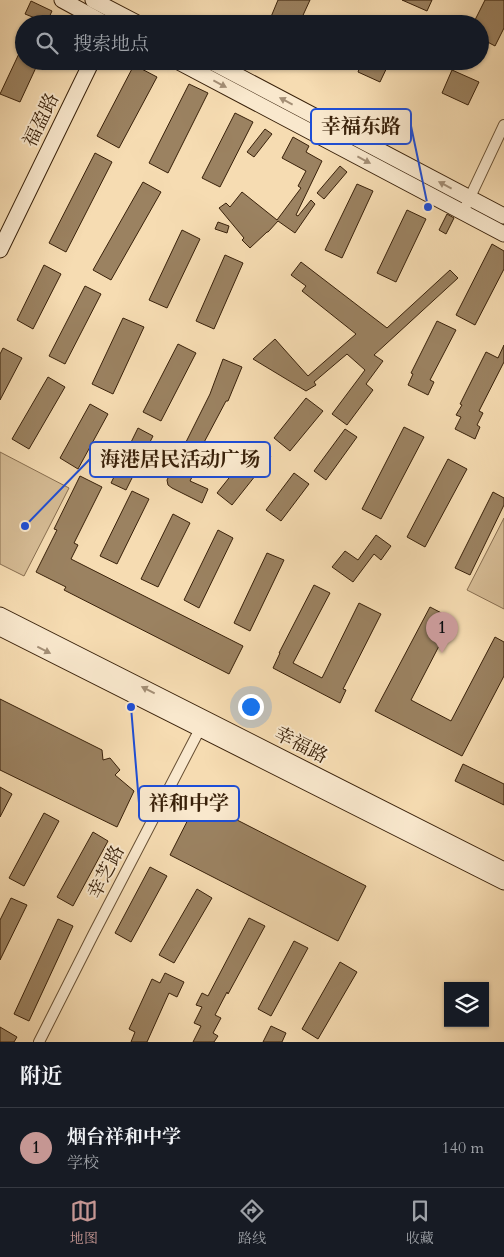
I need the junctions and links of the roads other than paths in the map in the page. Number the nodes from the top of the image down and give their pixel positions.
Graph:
1 (62, 0) edge
2 (93, 0) edge
3 (90, 15) edge
4 (110, 15) edge
5 (88, 70) edge
6 (194, 70) edge
7 (227, 70) edge
8 (504, 125) edge
9 (470, 198) junction
10 (463, 212) junction
11 (504, 216) edge
12 (504, 234) edge
13 (0, 250) edge
14 (0, 615) edge
15 (0, 628) edge
16 (202, 724) junction
17 (504, 870) edge
18 (504, 882) edge
19 (39, 1042) edge

1 - 3 main road
2 - 4 main road
5 - 13 main road, 福盈路
6 -> 10 main road
9 -> 7 main road
8 - 9 street
9 - 10 street
9 - 11 main road
10 - 12 main road
16 -> 14 main road, 幸福路
15 -> 16 main road, 幸福路
16 - 17 main road, 幸福路
16 - 18 main road, 幸福路
16 - 19 street, 幸芝路

